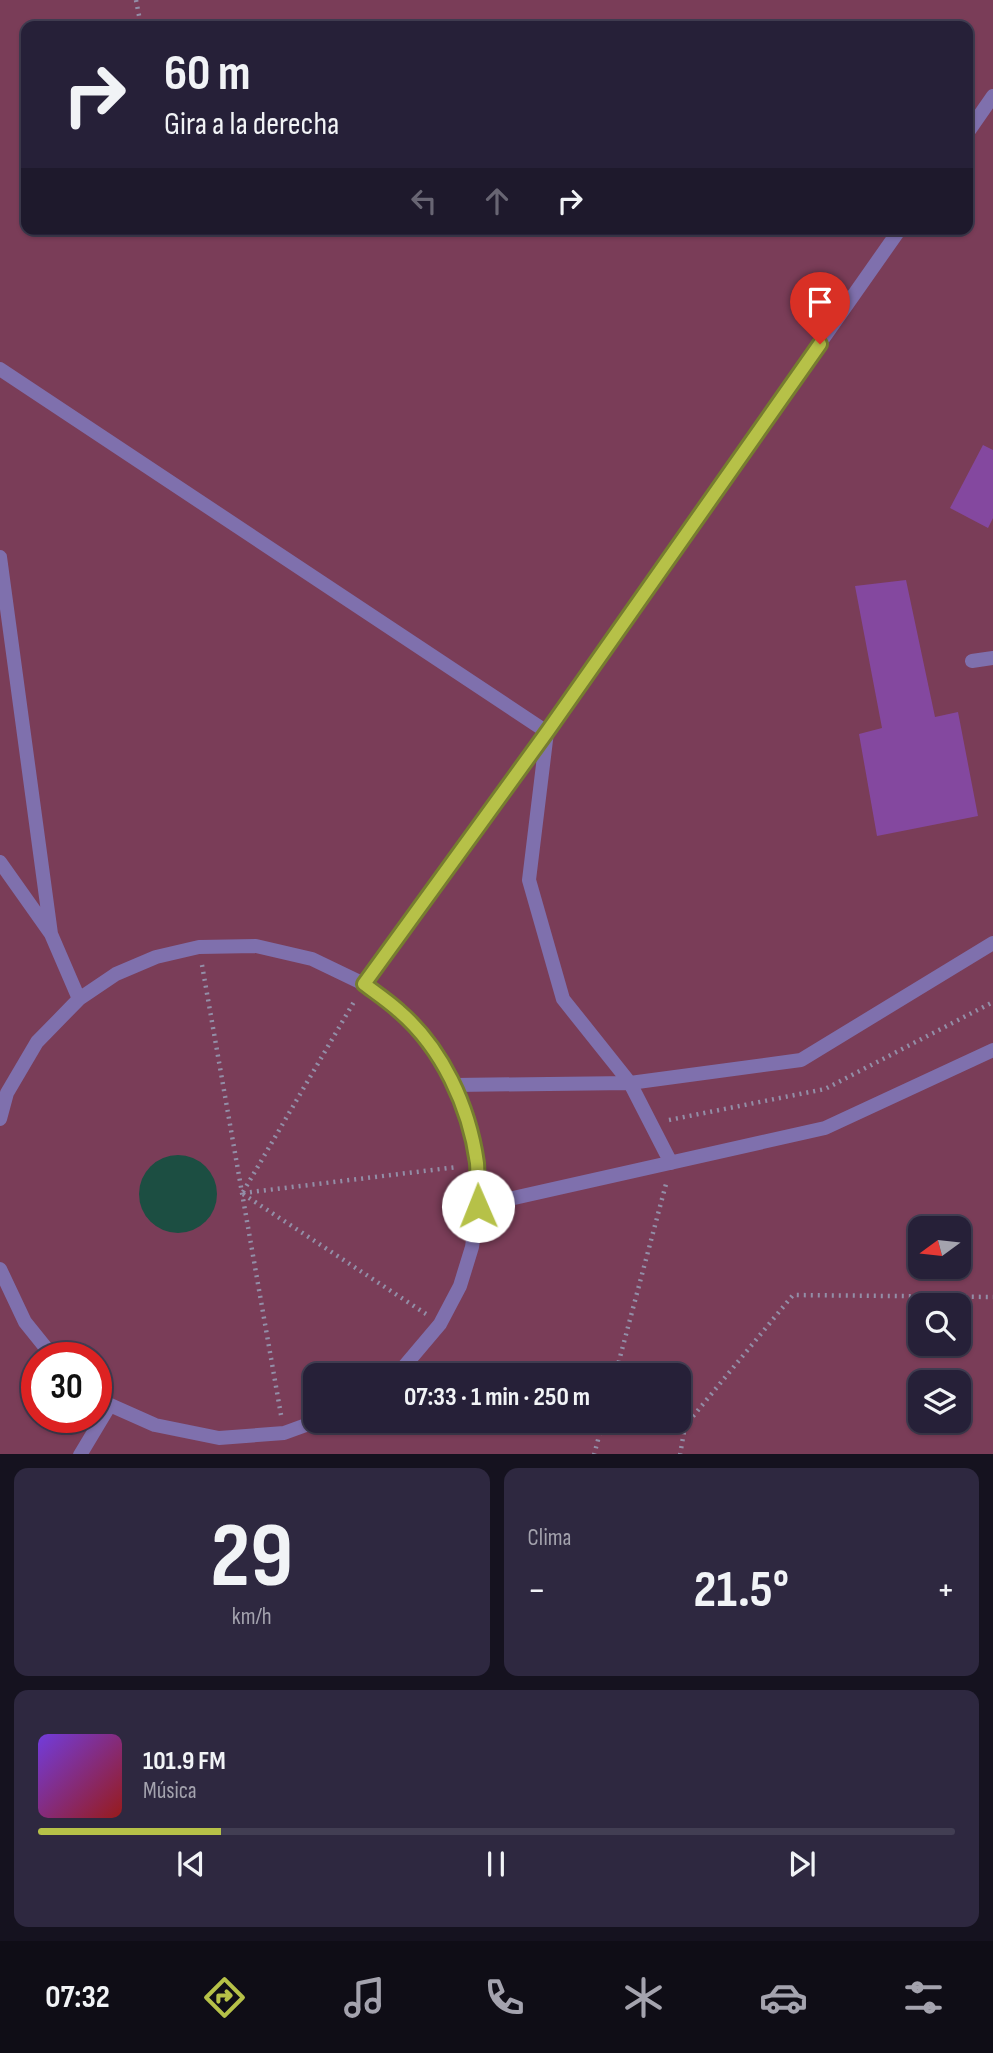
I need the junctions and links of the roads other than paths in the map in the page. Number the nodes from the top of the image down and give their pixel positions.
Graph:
1 (993, 96) edge
2 (973, 125) edge
3 (896, 235) edge
4 (0, 369) edge
5 (0, 557) edge
6 (993, 658) edge
7 (972, 661) dead end
8 (547, 732) junction
9 (0, 862) edge
10 (51, 934) junction
11 (993, 943) edge
12 (364, 984) junction
13 (79, 999) junction
14 (993, 1050) edge
15 (630, 1083) junction
16 (454, 1085) junction
17 (4, 1097) edge
18 (0, 1119) edge
19 (671, 1163) junction
20 (478, 1206) junction
21 (0, 1269) edge
22 (42, 1342) edge
23 (407, 1363) edge
24 (112, 1406) edge
25 (303, 1426) edge
26 (93, 1433) edge
27 (80, 1454) edge

1 - 2 street
3 - 8 street
4 - 8 street
5 - 10 street
6 - 7 street
8 - 12 street
8 - 15 street
9 - 10 street
10 - 13 street
11 - 15 street
12 - 13 street
12 - 16 street
13 - 17 street
14 - 19 street
15 - 16 street
15 - 19 street
16 - 20 street
17 - 18 street
19 - 20 street
20 - 23 street
21 - 22 street
24 - 25 street
26 - 27 street

